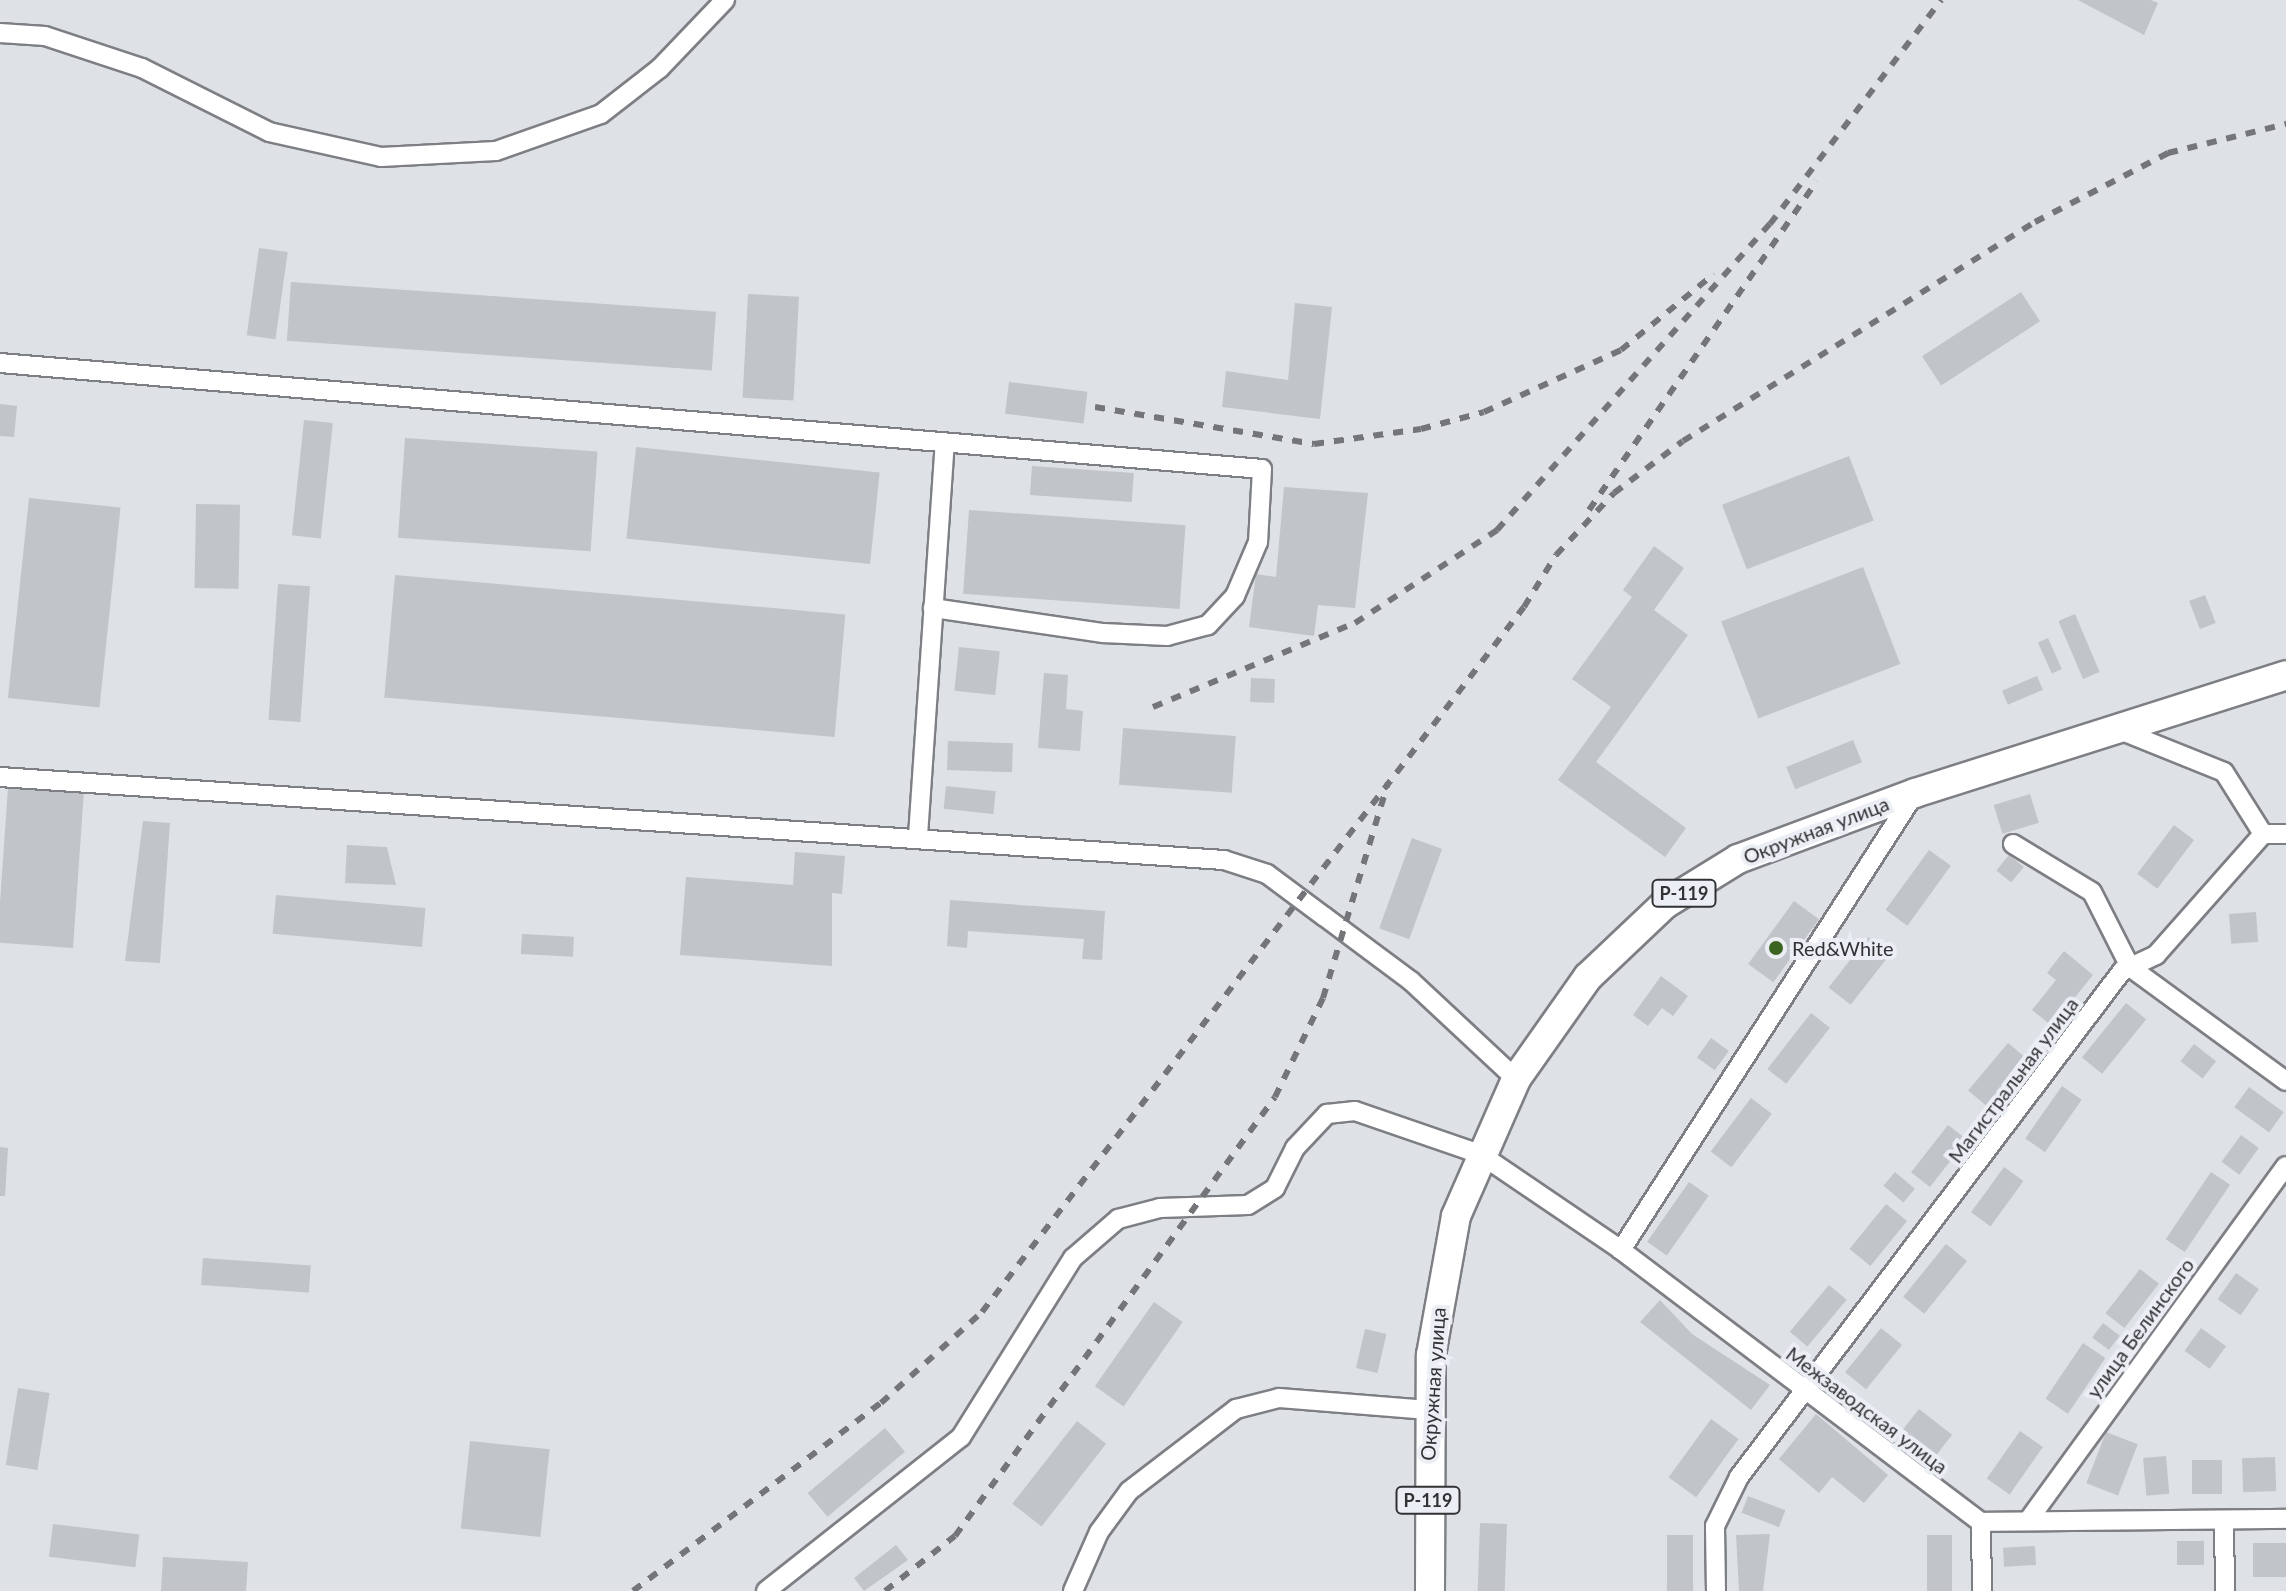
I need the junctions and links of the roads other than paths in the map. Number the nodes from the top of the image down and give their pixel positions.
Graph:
1 (725, 0) edge
2 (0, 33) edge
3 (0, 363) edge
4 (945, 443) junction
5 (933, 608) junction
6 (2286, 675) edge
7 (2116, 729) junction
8 (0, 777) edge
9 (1915, 793) junction
10 (2263, 834) junction
11 (2286, 834) edge
12 (918, 836) junction
13 (2013, 844) dead end
14 (2130, 967) junction
15 (1516, 1079) junction
16 (2286, 1081) edge
17 (1480, 1154) junction
18 (2286, 1166) edge
19 (1621, 1250) junction
20 (1807, 1394) junction
21 (1429, 1410) junction
22 (2030, 1518) junction
23 (2286, 1519) edge
24 (2224, 1520) junction
25 (1981, 1522) junction
26 (766, 1591) edge
27 (1073, 1591) edge
28 (1430, 1591) edge
29 (1716, 1591) edge
30 (1982, 1591) edge
31 (2225, 1591) edge

1 - 2 street
3 - 4 street
4 - 5 street
4 - 5 street
5 - 12 street
6 - 7 highway, Окружная улица / Р-119
7 - 9 highway, Окружная улица / Р-119
7 - 10 street
8 - 12 street
9 - 15 highway, Окружная улица / Р-119
9 - 19 street
10 - 11 street
10 - 14 street, Магистральная улица
12 - 15 street
13 - 14 street
14 - 16 street
14 - 20 street, Магистральная улица
15 - 17 highway, Окружная улица / Р-119
17 - 19 street, Межзаводская улица
17 - 21 highway, Окружная улица / Р-119
17 - 26 street, Межзаводская улица
18 - 22 street, улица Белинского
19 - 20 street, Межзаводская улица
20 - 25 street, Межзаводская улица
20 - 29 street, Магистральная улица
21 - 27 street
21 - 28 highway, Окружная улица / Р-119
22 - 24 street
22 - 25 street
23 - 24 street
24 - 31 street
25 - 30 street

